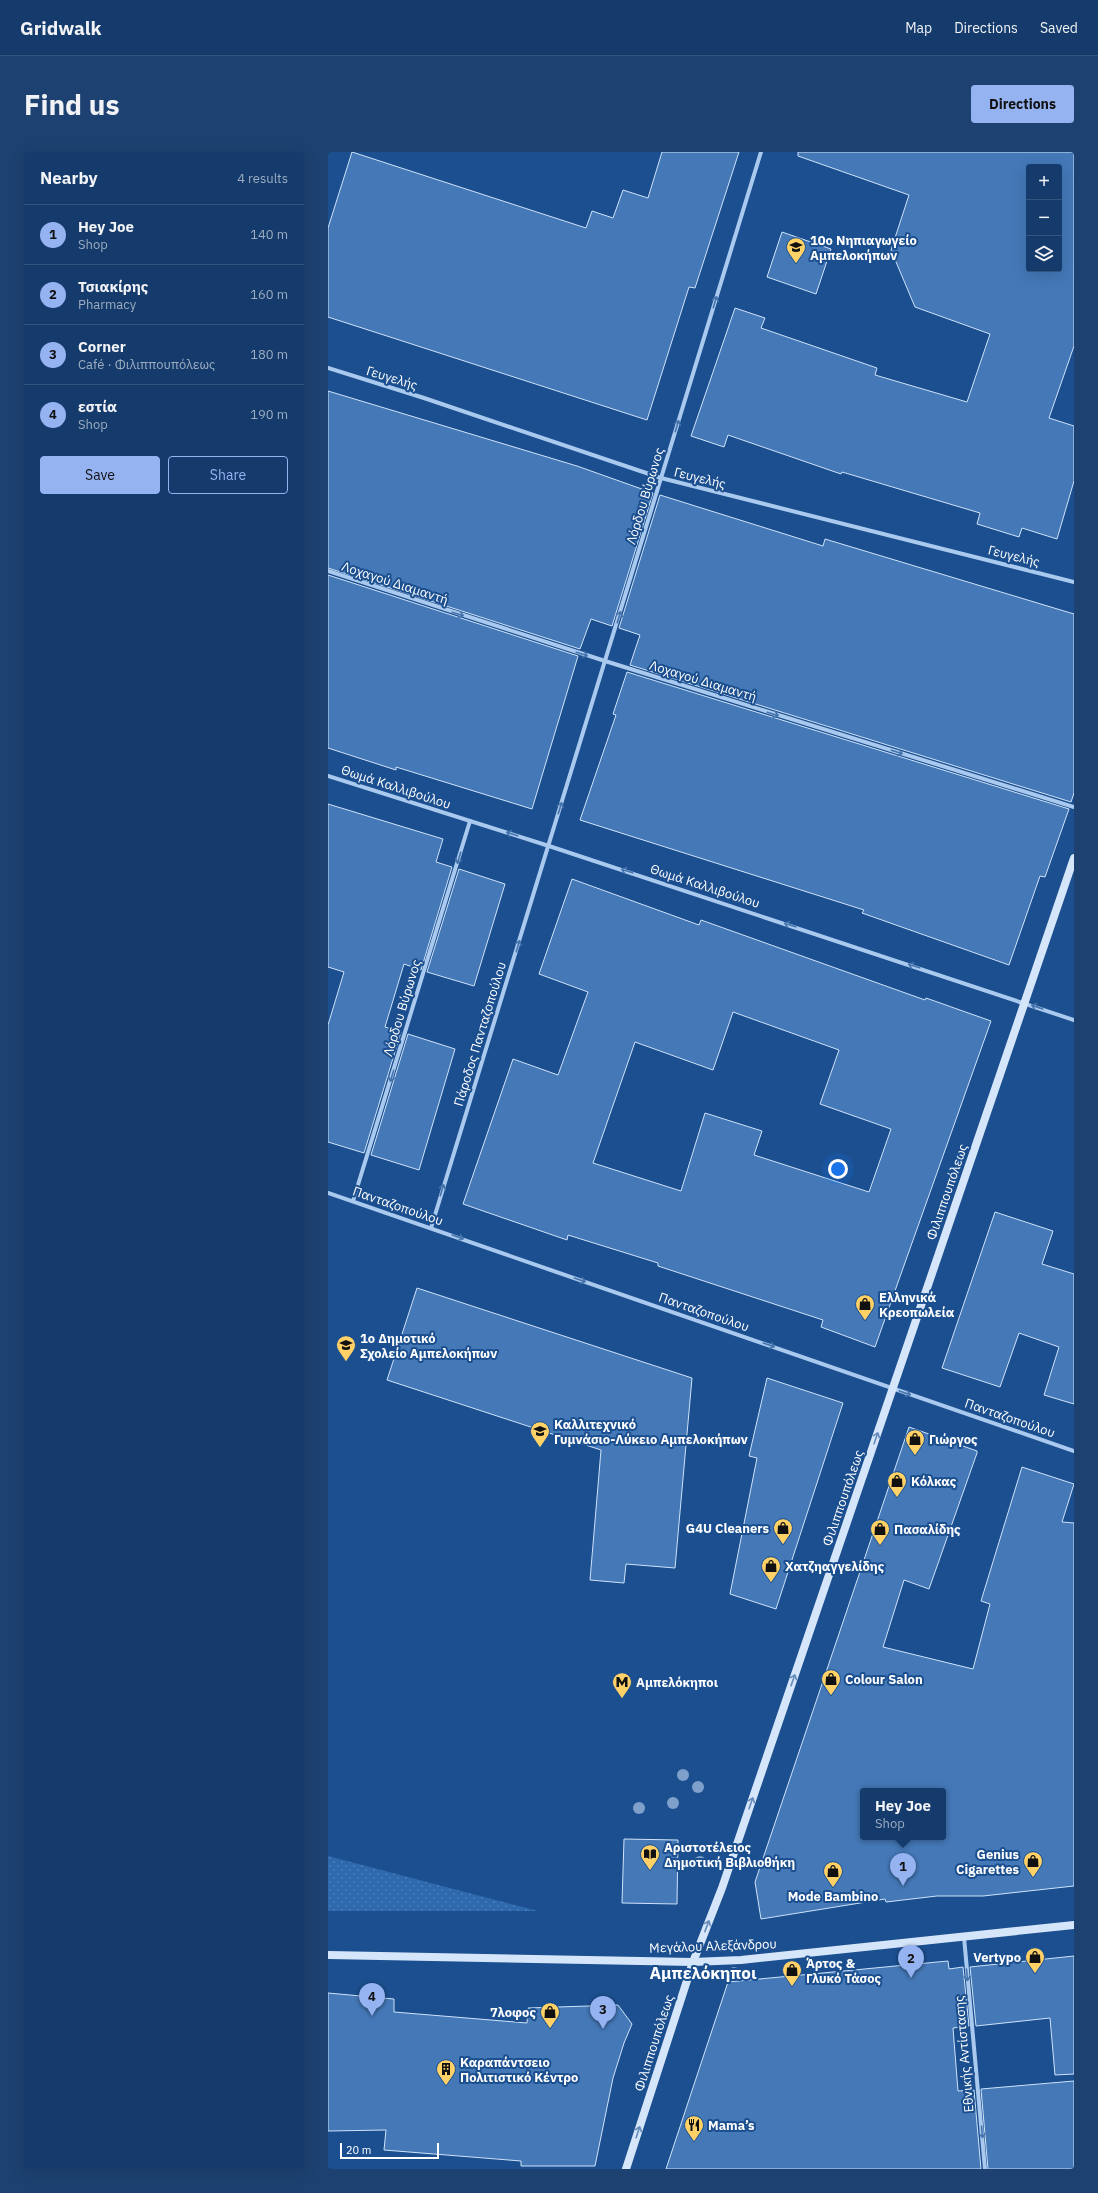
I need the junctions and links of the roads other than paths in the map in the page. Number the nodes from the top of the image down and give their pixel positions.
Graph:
1 (761, 152) edge
2 (328, 368) edge
3 (661, 478) junction
4 (328, 571) edge
5 (1074, 582) edge
6 (605, 661) junction
7 (328, 776) edge
8 (1074, 807) edge
9 (470, 821) junction
10 (549, 846) junction
11 (1074, 858) edge
12 (1025, 1002) junction
13 (1074, 1020) edge
14 (328, 1192) edge
15 (353, 1201) junction
16 (431, 1228) junction
17 (893, 1388) junction
18 (1074, 1451) edge
19 (1074, 1925) edge
20 (964, 1936) junction
21 (328, 1955) edge
22 (693, 1962) junction
23 (626, 2169) edge
24 (985, 2169) edge

3 -> 1 street, Λόρδου Βύρωνος
2 - 3 street, Γευγελής
3 - 5 street, Γευγελής
6 -> 3 street, Λόρδου Βύρωνος
4 -> 6 street, Λοχαγού Διαμαντή
6 -> 8 street, Λοχαγού Διαμαντή
10 -> 6 street, Λόρδου Βύρωνος
7 - 9 street, Θωμά Καλλιβούλου
10 -> 9 street, Θωμά Καλλιβούλου
9 -> 15 street, Λόρδου Βύρωνος
12 -> 10 street, Θωμά Καλλιβούλου
16 -> 10 street, Πάροδος Πανταζοπούλου
11 - 12 main road, Φιλιππουπόλεως
13 -> 12 street, Θωμά Καλλιβούλου
12 - 17 main road, Φιλιππουπόλεως
14 - 15 street, Πανταζοπούλου
15 - 16 street, Πανταζοπούλου
16 -> 17 street, Πανταζοπούλου
17 -> 18 street, Πανταζοπούλου
22 -> 17 main road, Φιλιππουπόλεως
19 - 20 main road, Μεγάλου Αλεξάνδρου
20 - 22 main road, Μεγάλου Αλεξάνδρου
20 -> 24 street, Εθνικής Αντίστασης
21 - 22 main road, Μεγάλου Αλεξάνδρου
23 -> 22 main road, Φιλιππουπόλεως

